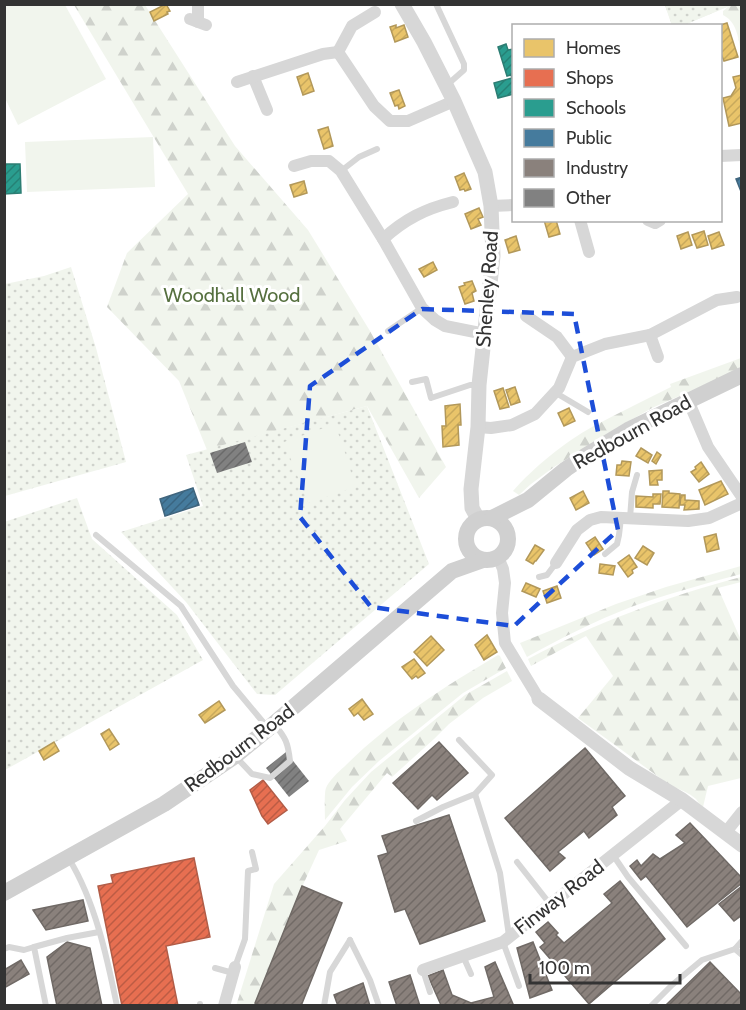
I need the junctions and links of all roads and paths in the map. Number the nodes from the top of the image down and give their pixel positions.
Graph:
1 (198, 4) edge
2 (402, 4) edge
3 (436, 4) edge
4 (375, 12) dead end
5 (198, 22) dead end
6 (338, 51) junction
7 (253, 76) junction
8 (237, 82) dead end
9 (447, 85) junction
10 (454, 101) junction
11 (267, 110) dead end
12 (377, 149) dead end
13 (741, 155) edge
14 (722, 156) edge
15 (294, 166) dead end
16 (341, 171) junction
17 (453, 202) dead end
18 (512, 205) edge
19 (491, 206) junction
20 (581, 222) edge
21 (383, 239) junction
22 (590, 252) dead end
23 (737, 297) dead end
24 (422, 308) junction
25 (526, 316) dead end
26 (388, 331) dead end
27 (485, 334) junction
28 (650, 335) junction
29 (572, 357) junction
30 (658, 357) dead end
31 (741, 375) edge
32 (412, 382) dead end
33 (479, 385) junction
34 (556, 393) junction
35 (688, 400) junction
36 (588, 412) dead end
37 (478, 427) junction
38 (637, 475) dead end
39 (741, 497) edge
40 (528, 500) junction
41 (741, 502) edge
42 (626, 518) junction
43 (485, 519) junction
44 (96, 535) dead end
45 (508, 538) junction
46 (465, 540) junction
47 (558, 554) joint
48 (605, 554) dead end
49 (490, 558) junction
50 (452, 571) junction
51 (538, 576) dead end
52 (539, 699) joint
53 (271, 726) junction
54 (459, 740) dead end
55 (235, 756) junction
56 (475, 794) junction
57 (682, 800) junction
58 (741, 812) edge
59 (416, 821) dead end
60 (726, 832) junction
61 (741, 845) edge
62 (252, 852) dead end
63 (613, 854) junction
64 (69, 858) junction
65 (517, 862) dead end
66 (4, 893) edge
67 (550, 904) junction
68 (99, 932) junction
69 (506, 939) junction
70 (741, 941) edge
71 (686, 946) dead end
72 (34, 947) junction
73 (4, 949) edge
74 (735, 949) junction
75 (741, 955) edge
76 (463, 957) junction
77 (215, 968) dead end
78 (234, 970) junction
79 (423, 970) joint
80 (471, 974) dead end
81 (519, 986) dead end
82 (430, 992) dead end
83 (46, 1005) edge
84 (117, 1005) edge
85 (224, 1005) edge
86 (324, 1005) edge
87 (379, 1005) edge
88 (651, 1005) edge

1 - 5 street
2 - 9 street, Shenley Road
3 - 9 lane
4 - 6 street
6 - 7 street
6 - 10 street
7 - 8 street
7 - 11 street
9 - 10 street, Shenley Road
10 - 19 street, Shenley Road
12 - 16 lane
13 - 14 street
15 - 16 street
16 - 21 street
17 - 21 street
18 - 19 street
19 - 27 street, Shenley Road
20 - 22 street
21 - 24 street
23 - 28 street
24 - 26 lane
24 - 27 street
25 - 29 street
27 - 33 street, Shenley Road
28 - 29 street
28 - 30 street
29 - 34 street
31 - 35 main road, Redbourn Road
32 - 33 lane
33 - 37 street, Shenley Road
34 - 36 lane
34 - 37 street
35 - 39 street
35 - 40 main road, Redbourn Road
37 - 43 street, Shenley Road
38 - 42 lane
40 - 43 main road, Redbourn Road
40 - 45 main road, Redbourn Road
41 - 42 street
42 - 47 street
42 - 48 lane
43 - 45 main road
43 - 46 main road
44 - 53 lane
45 - 49 main road
46 - 49 main road
46 - 50 main road, Redbourn Road
47 - 51 lane
49 - 50 main road, Redbourn Road
49 - 52 street
50 - 53 main road, Redbourn Road
52 - 57 street
53 - 55 main road, Redbourn Road
53 - 55 lane
54 - 56 lane
55 - 64 main road, Redbourn Road
56 - 59 lane
56 - 69 lane
57 - 60 street
57 - 63 street, Finway Road
58 - 60 street
60 - 61 street
62 - 78 lane
63 - 67 street, Finway Road
63 - 71 lane
64 - 66 main road, Redbourn Road
64 - 68 lane
65 - 67 lane
67 - 69 street, Finway Road
68 - 72 lane
68 - 84 lane
69 - 76 street, Finway Road
69 - 81 lane
70 - 74 lane
72 - 73 lane
72 - 83 lane
74 - 75 lane
74 - 88 lane
76 - 79 street, Finway Road
76 - 80 lane
77 - 78 lane
78 - 85 street
79 - 82 lane
86 - 87 lane

